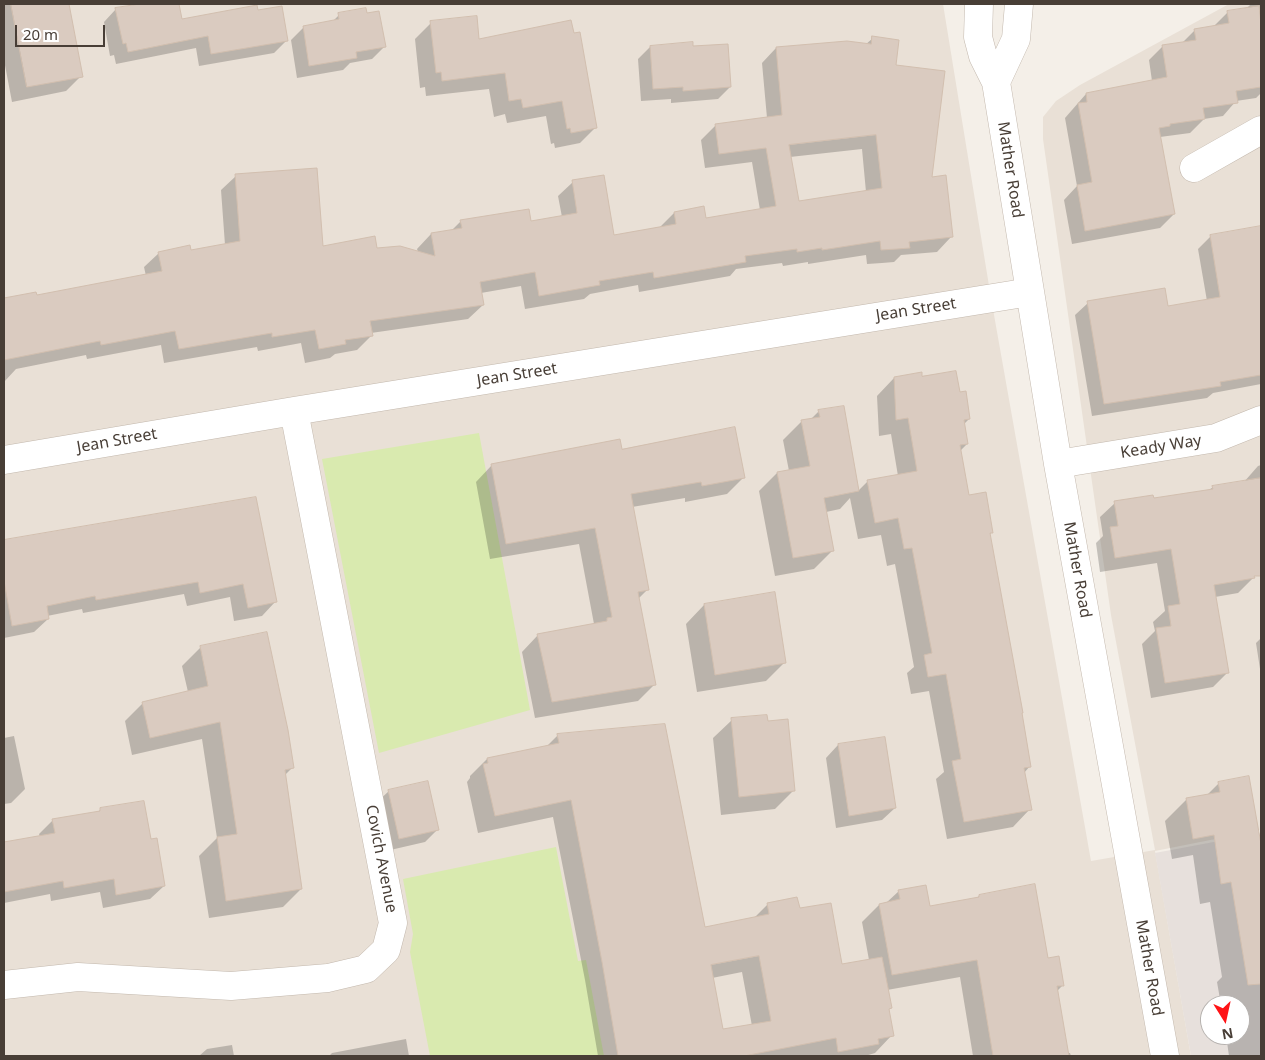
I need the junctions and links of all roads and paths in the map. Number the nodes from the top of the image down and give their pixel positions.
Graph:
1 (979, 4) edge
2 (1019, 4) edge
3 (996, 82) junction
4 (1261, 130) edge
5 (1194, 168) dead end
6 (1030, 292) junction
7 (294, 411) junction
8 (1261, 420) edge
9 (4, 460) edge
10 (1058, 464) junction
11 (4, 985) edge
12 (1165, 1056) edge

1 - 3 street, Mather Road
2 - 3 street
3 - 6 street, Mather Road
4 - 5 street
6 - 7 street, Jean Street
6 - 10 street, Mather Road
7 - 9 street, Jean Street
7 - 11 street, Covich Avenue
8 - 10 street, Keady Way
10 - 12 street, Mather Road

